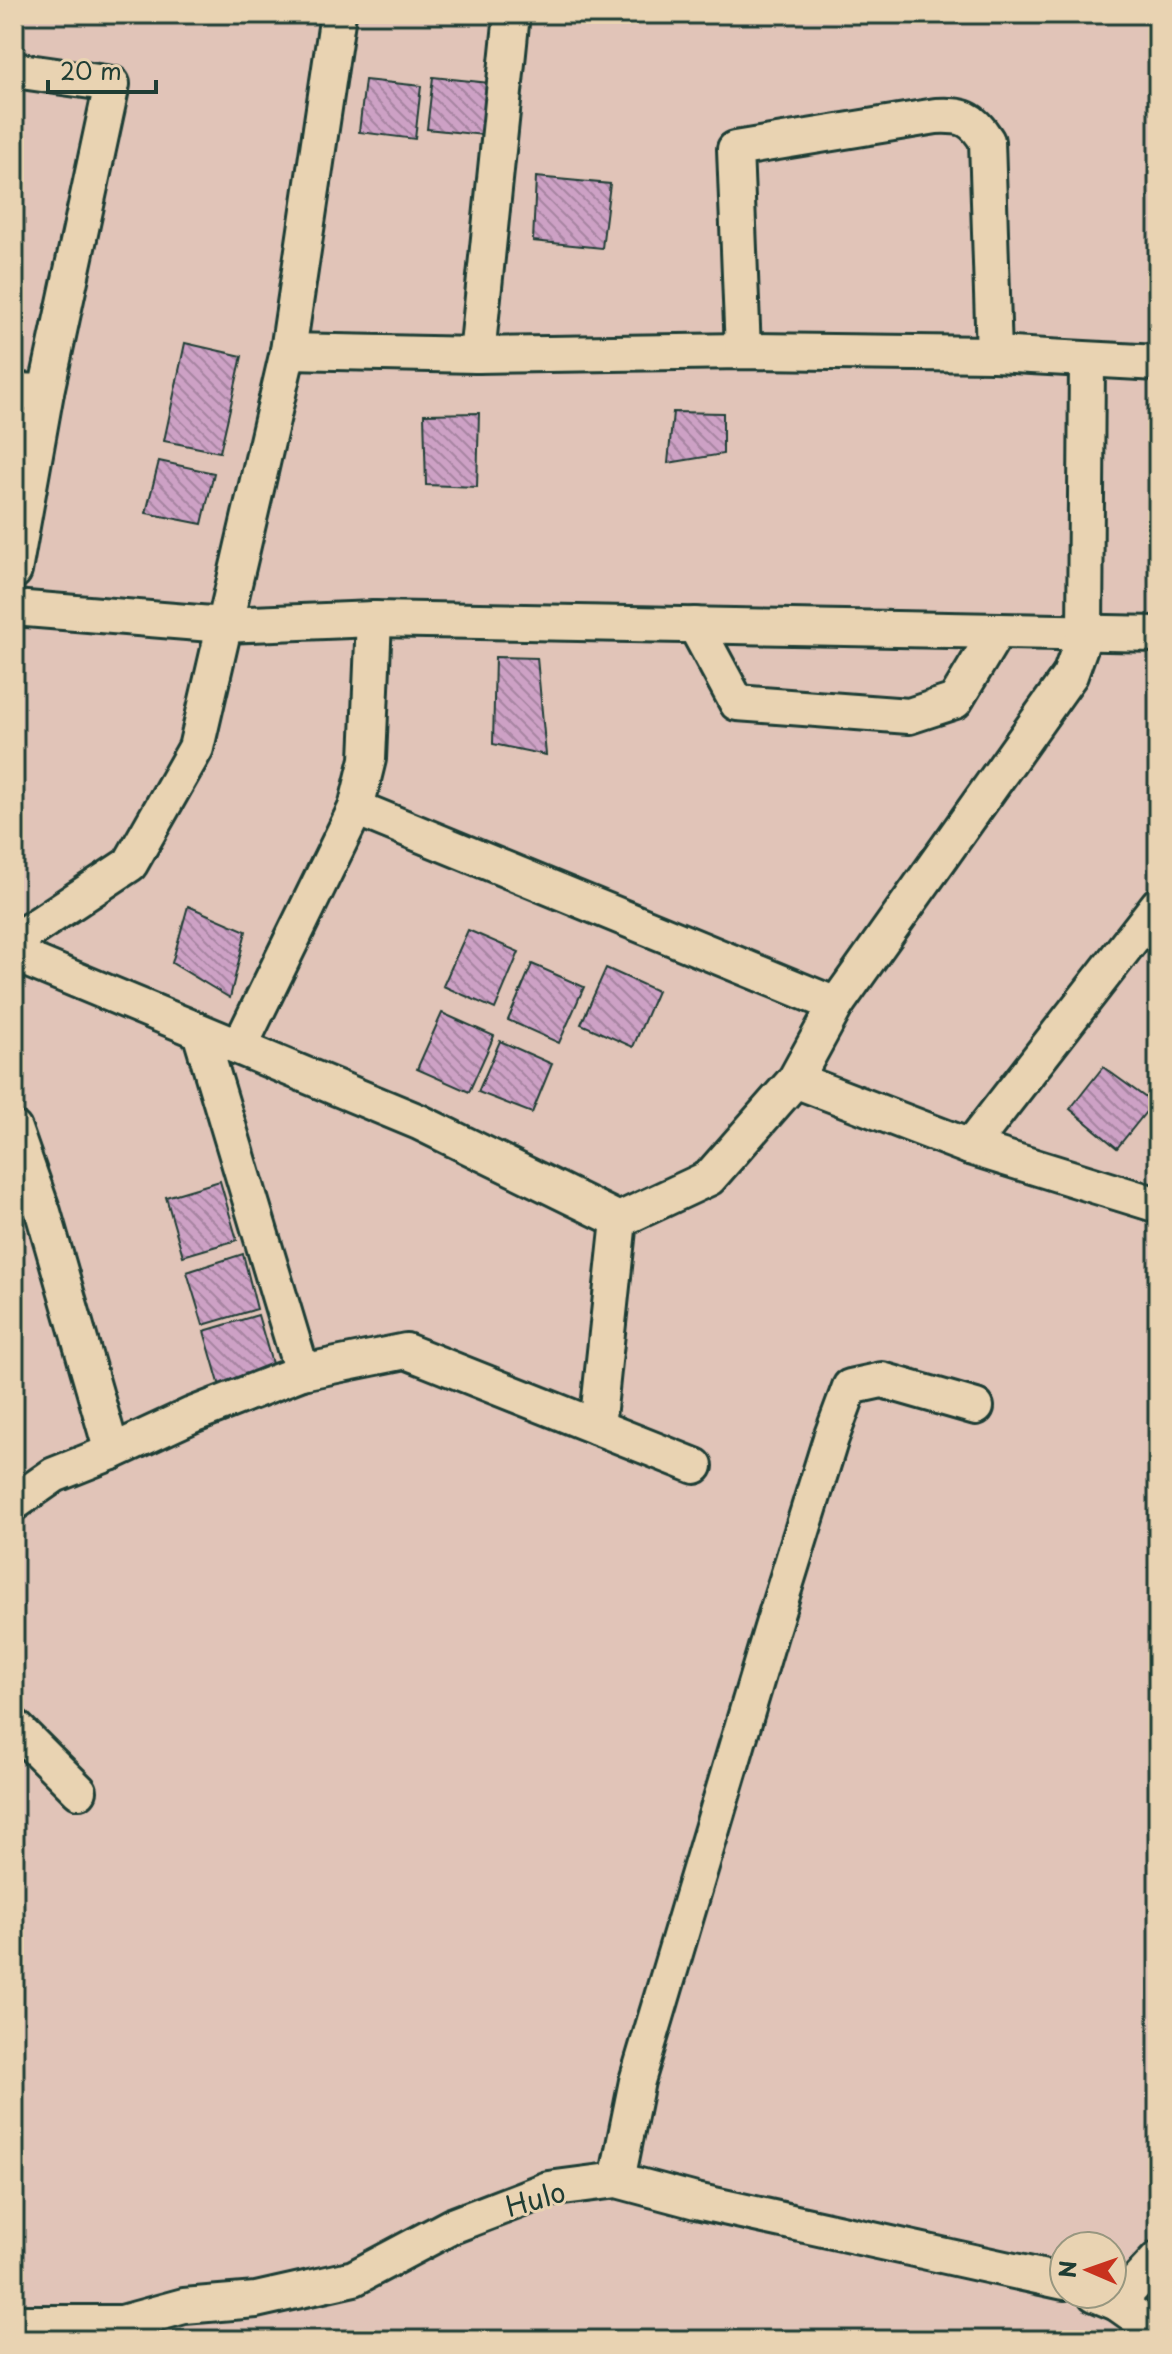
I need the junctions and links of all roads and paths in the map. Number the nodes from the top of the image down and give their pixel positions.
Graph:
1 (338, 14) edge
2 (512, 14) edge
3 (14, 70) edge
4 (288, 351) junction
5 (743, 351) junction
6 (994, 354) junction
7 (477, 355) junction
8 (1087, 361) junction
9 (1158, 363) edge
10 (30, 392) edge
11 (14, 571) edge
12 (14, 608) edge
13 (374, 619) junction
14 (224, 625) junction
15 (695, 625) junction
16 (997, 631) junction
17 (1085, 633) junction
18 (1158, 634) edge
19 (356, 808) junction
20 (1158, 905) edge
21 (14, 941) edge
22 (14, 954) edge
23 (836, 1005) junction
24 (200, 1032) junction
25 (240, 1046) junction
26 (795, 1080) junction
27 (14, 1129) edge
28 (970, 1147) junction
29 (1158, 1205) edge
30 (29, 1217) edge
31 (619, 1220) junction
32 (302, 1372) junction
33 (976, 1407) dead end
34 (597, 1427) junction
35 (112, 1452) junction
36 (695, 1466) dead end
37 (14, 1503) edge
38 (14, 1726) edge
39 (79, 1791) dead end
40 (617, 2180) junction
41 (1158, 2259) edge
42 (1048, 2278) edge
43 (1128, 2282) edge
44 (1124, 2310) edge
45 (14, 2323) edge
46 (113, 2331) edge
47 (1158, 2332) edge

1 - 4 street
2 - 7 street
3 - 10 street
4 - 7 street
4 - 14 street
5 - 6 street
5 - 6 street
5 - 7 street
6 - 8 street
8 - 9 street
8 - 17 street
10 - 11 street
12 - 14 street
13 - 14 street
13 - 15 street
13 - 19 street
14 - 21 street
15 - 16 street
15 - 16 street
16 - 17 street
17 - 18 street
17 - 23 street
19 - 23 street
19 - 25 street
20 - 28 street
22 - 24 street
23 - 26 street
24 - 25 street
24 - 32 street
25 - 31 street
26 - 28 street
26 - 31 street
27 - 30 street
28 - 29 street
30 - 35 street
31 - 34 street
32 - 34 street
32 - 35 street
33 - 40 street
34 - 36 street
35 - 37 street
38 - 39 street
40 - 42 street, Hulo
40 - 46 street, Hulo
41 - 43 street
44 - 47 street
45 - 46 street, Hulo

